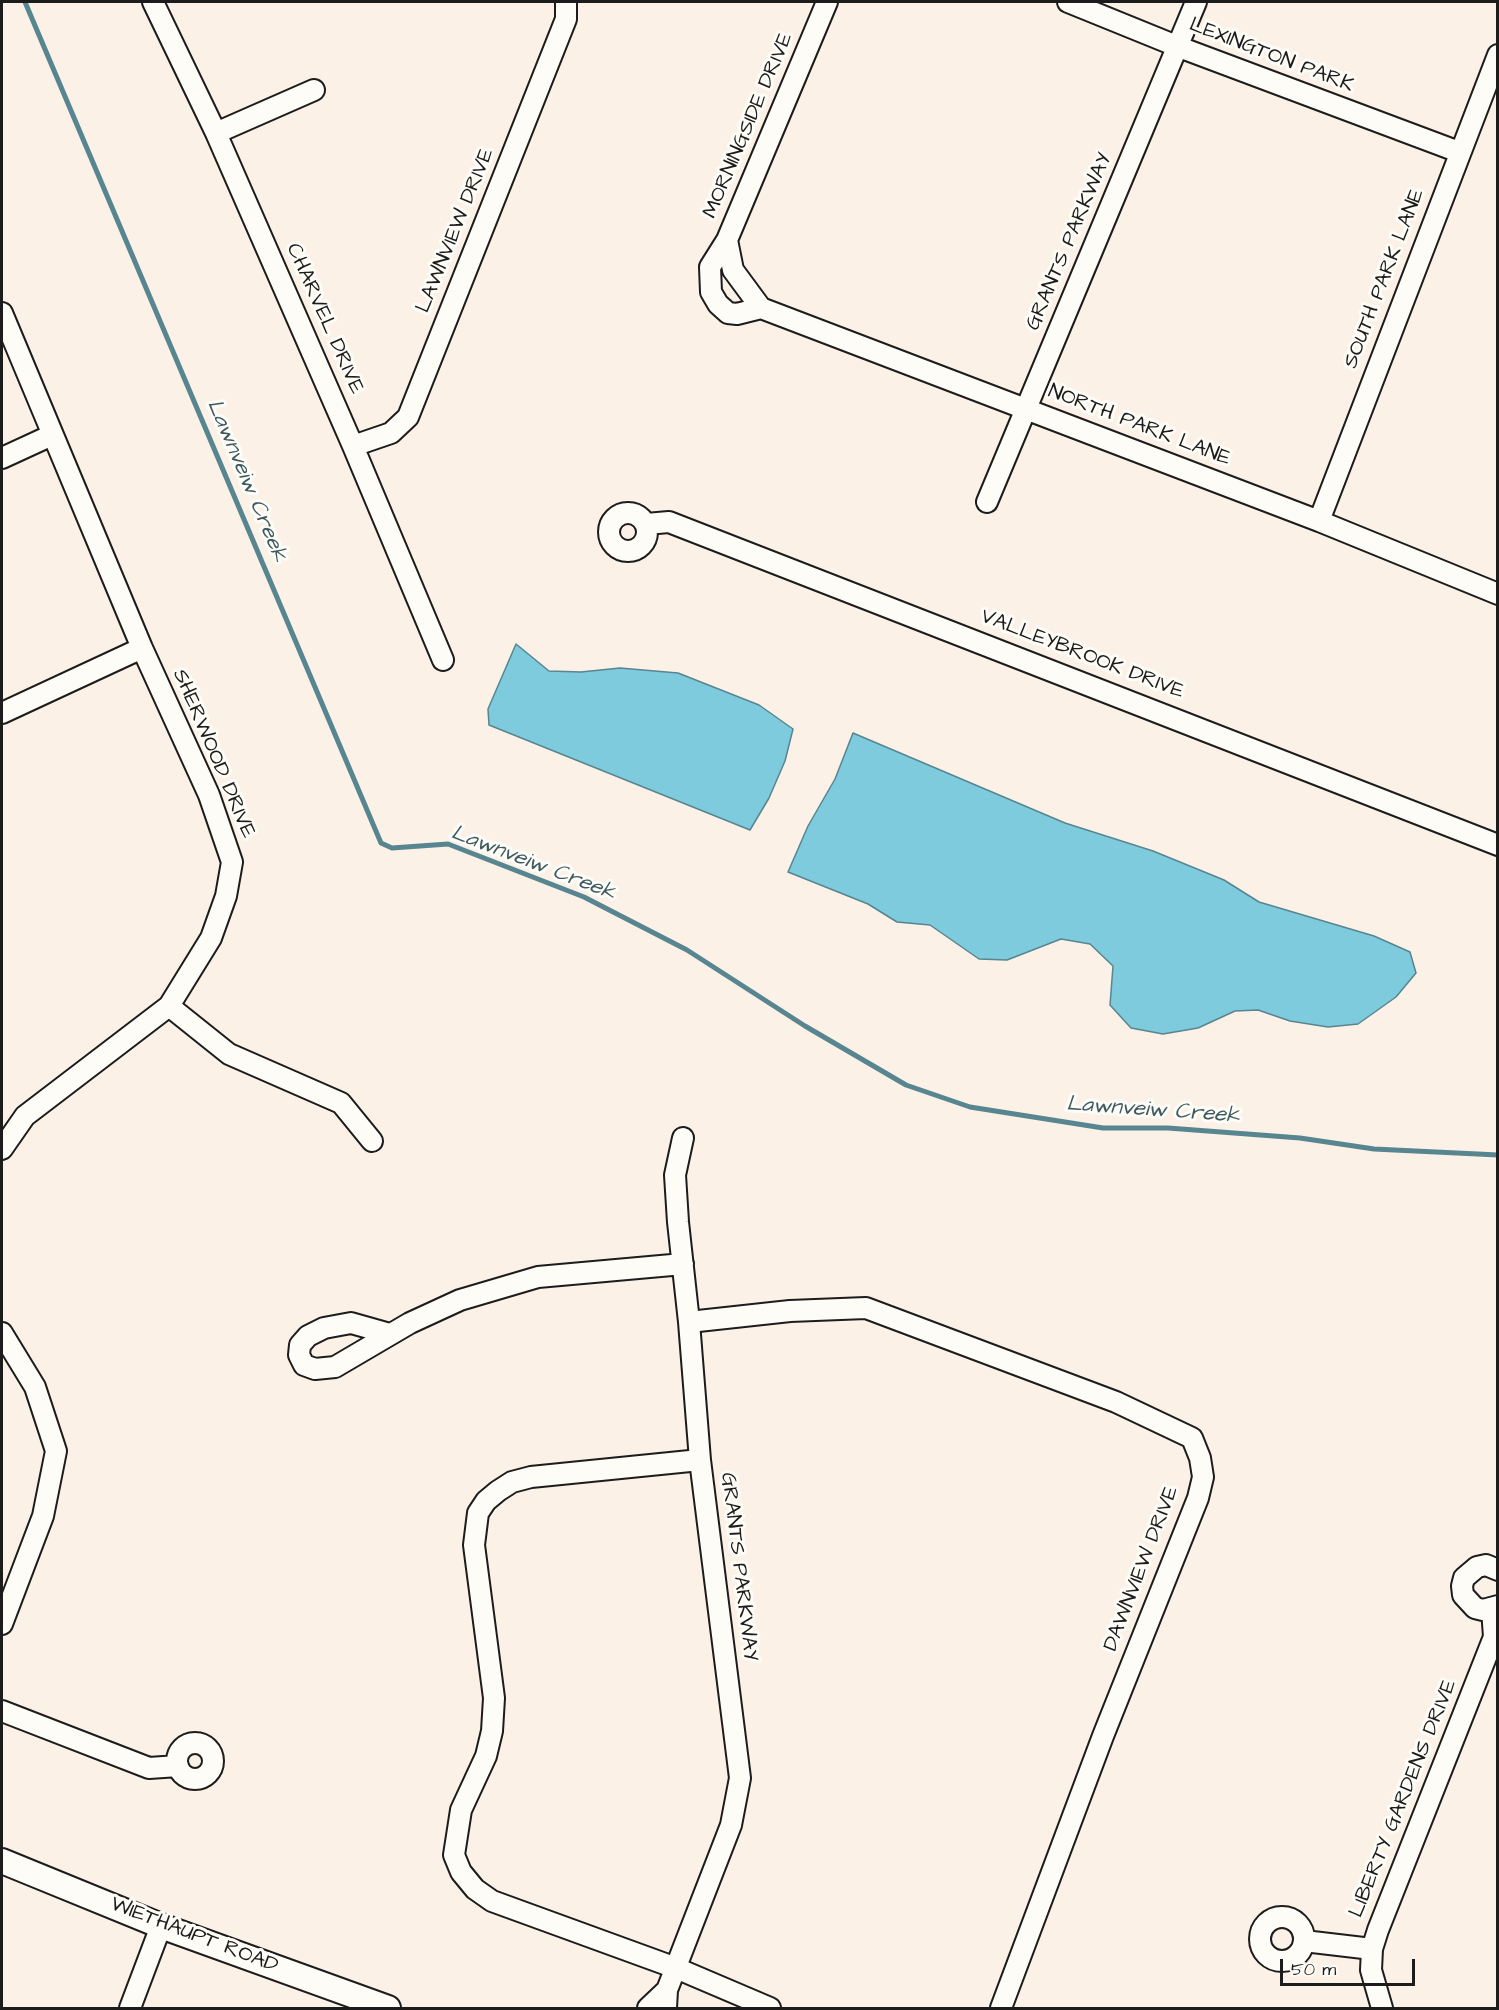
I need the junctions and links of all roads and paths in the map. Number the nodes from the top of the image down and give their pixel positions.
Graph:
1 (153, 2) edge
2 (566, 2) edge
3 (827, 2) edge
4 (1068, 2) edge
5 (1196, 2) edge
6 (1179, 47) junction
7 (1497, 55) edge
8 (314, 90) dead end
9 (216, 133) junction
10 (1459, 152) junction
11 (727, 240) junction
12 (761, 308) junction
13 (2, 313) edge
14 (1025, 407) junction
15 (52, 435) junction
16 (353, 446) junction
17 (2, 458) edge
18 (987, 502) dead end
19 (1319, 521) junction
20 (646, 524) dead end
21 (1497, 594) edge
22 (142, 648) junction
23 (443, 660) dead end
24 (2, 713) edge
25 (1497, 845) edge
26 (169, 1006) junction
27 (683, 1138) dead end
28 (372, 1141) dead end
29 (2, 1149) edge
30 (683, 1264) junction
31 (689, 1322) junction
32 (2, 1333) edge
33 (390, 1334) dead end
34 (700, 1460) junction
35 (1497, 1570) edge
36 (1495, 1607) edge
37 (2, 1624) edge
38 (2, 1711) edge
39 (178, 1766) dead end
40 (2, 1860) edge
41 (161, 1926) junction
42 (1304, 1941) dead end
43 (1372, 1950) junction
44 (676, 1968) junction
45 (667, 1999) edge
46 (130, 2008) edge
47 (388, 2008) edge
48 (648, 2008) edge
49 (770, 2008) edge
50 (1001, 2008) edge
51 (1382, 2008) edge

1 - 9 street, CHARVEL DRIVE
2 - 16 street, LAWNVIEW DRIVE
3 - 11 street, MORNINGSIDE DRIVE
4 - 6 street, LEXINGTON PARK
5 - 6 street, GRANTS PARKWAY
6 - 10 street, LEXINGTON PARK
6 - 14 street, GRANTS PARKWAY
7 - 10 street, SOUTH PARK LANE
8 - 9 street
9 - 16 street, CHARVEL DRIVE
10 - 19 street, SOUTH PARK LANE
11 - 12 street, MORNINGSIDE DRIVE
11 - 12 street
12 - 14 street, NORTH PARK LANE
13 - 15 street, SHERWOOD DRIVE
14 - 18 street, GRANTS PARKWAY
14 - 19 street, NORTH PARK LANE
15 - 17 street
15 - 22 street, SHERWOOD DRIVE
16 - 23 street, CHARVEL DRIVE
19 - 21 street, NORTH PARK LANE
20 - 25 street, VALLEYBROOK DRIVE
22 - 24 street
22 - 26 street, SHERWOOD DRIVE
26 - 28 street
26 - 29 street, SHERWOOD DRIVE
27 - 30 street, GRANTS PARKWAY
30 - 31 street, GRANTS PARKWAY
30 - 33 street
31 - 34 street, GRANTS PARKWAY
31 - 50 street, DAWNVIEW DRIVE
32 - 37 street
34 - 44 street, GRANTS PARKWAY
34 - 44 street
35 - 36 street, LIBERTY GARDENS DRIVE
36 - 43 street, LIBERTY GARDENS DRIVE
38 - 39 street
40 - 41 street, WIETHAUPT ROAD
41 - 46 street
41 - 47 street, WIETHAUPT ROAD
42 - 43 street
43 - 51 street, LIBERTY GARDENS DRIVE
44 - 45 street, GRANTS PARKWAY
44 - 49 street
45 - 48 street, GRANTS PARKWAY

